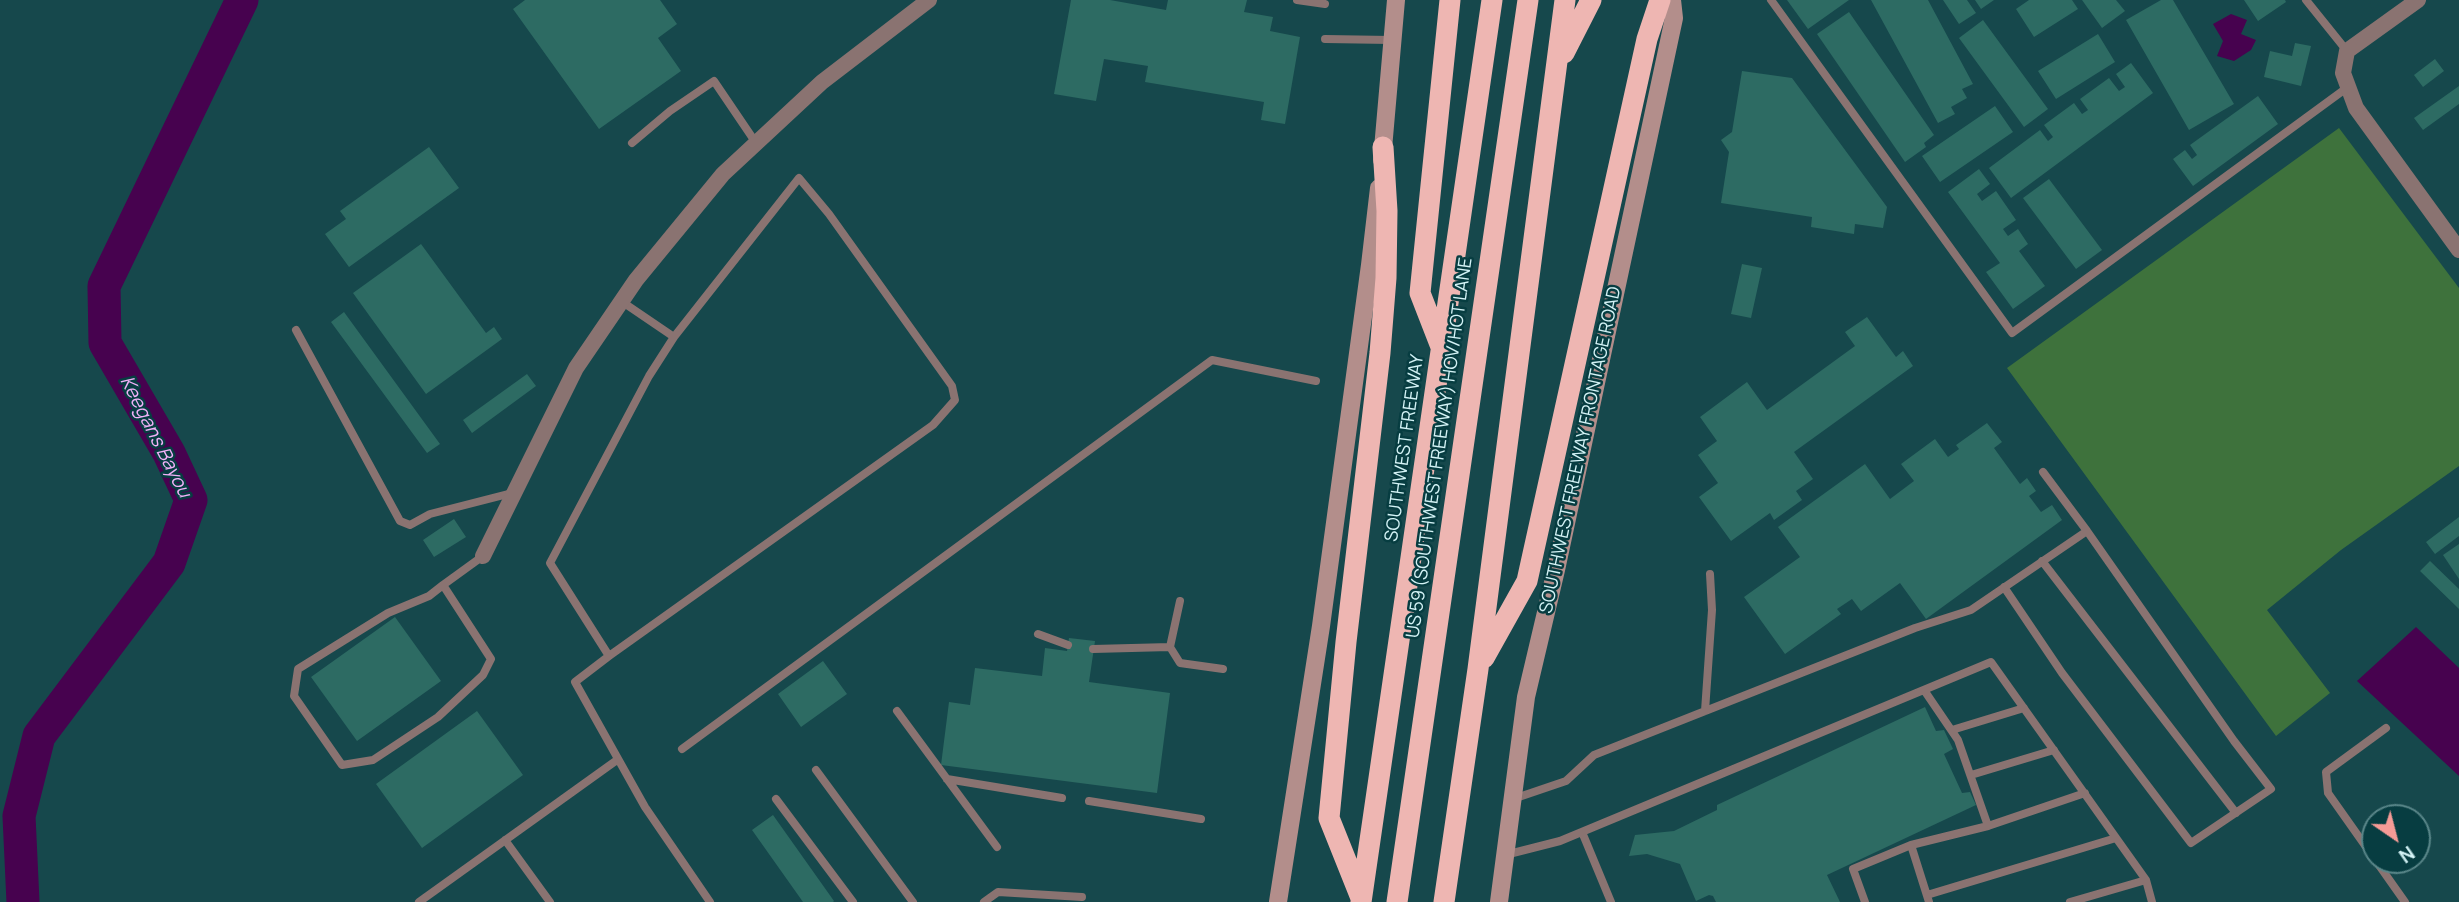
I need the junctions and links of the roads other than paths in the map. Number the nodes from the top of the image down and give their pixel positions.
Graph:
1 (929, 0) edge
2 (1297, 0) edge
3 (1396, 0) edge
4 (1450, 0) edge
5 (1492, 0) edge
6 (1528, 0) edge
7 (1565, 0) edge
8 (1591, 0) edge
9 (1661, 0) edge
10 (1672, 0) edge
11 (1771, 0) edge
12 (2306, 0) edge
13 (2418, 0) edge
14 (1325, 4) dead end
15 (1325, 39) dead end
16 (1391, 40) junction
17 (2347, 51) junction
18 (1557, 67) junction
19 (2347, 84) junction
20 (632, 143) dead end
21 (756, 143) junction
22 (1383, 147) junction
23 (2459, 250) edge
24 (621, 301) junction
25 (296, 330) dead end
26 (674, 337) junction
27 (1442, 349) junction
28 (1316, 381) dead end
29 (2043, 472) dead end
30 (515, 493) junction
31 (2087, 531) junction
32 (483, 556) joint
33 (2042, 561) junction
34 (1710, 574) dead end
35 (443, 586) junction
36 (2004, 587) junction
37 (1180, 601) dead end
38 (1038, 634) dead end
39 (1068, 645) dead end
40 (1170, 648) junction
41 (1093, 649) dead end
42 (609, 656) junction
43 (1223, 669) dead end
44 (1478, 669) junction
45 (1924, 690) junction
46 (2024, 708) junction
47 (897, 711) dead end
48 (1705, 711) junction
49 (2386, 728) dead end
50 (1952, 730) junction
51 (682, 748) dead end
52 (2054, 750) junction
53 (617, 760) junction
54 (816, 770) dead end
55 (1971, 775) junction
56 (947, 779) junction
57 (2085, 793) junction
58 (776, 799) dead end
59 (1062, 799) dead end
60 (1513, 799) junction
61 (1089, 801) dead end
62 (2236, 813) junction
63 (1201, 819) dead end
64 (1989, 827) junction
65 (1582, 832) junction
66 (2116, 838) junction
67 (505, 840) junction
68 (1911, 845) junction
69 (997, 847) dead end
70 (1505, 855) junction
71 (2146, 880) junction
72 (1082, 897) dead end
73 (1928, 899) edge
74 (1362, 901) edge
75 (419, 902) edge
76 (550, 902) edge
77 (710, 902) edge
78 (853, 902) edge
79 (913, 902) edge
80 (984, 902) edge
81 (1278, 902) edge
82 (1397, 902) edge
83 (1444, 902) edge
84 (1499, 902) edge
85 (1611, 902) edge
86 (1865, 902) edge
87 (2070, 902) edge
88 (2152, 902) edge
89 (2405, 902) edge

1 - 21 street
2 - 14 lane
3 - 16 main road
4 - 27 highway
5 - 27 highway, SOUTHWEST FREEWAY
6 - 82 highway, US 59 (SOUTHWEST FREEWAY) HOV/HOT LANE
7 - 18 highway
8 - 18 highway
9 - 44 highway
10 - 60 main road, SOUTHWEST FREEWAY FRONTAGE ROAD
11 - 19 lane
12 - 17 lane
13 - 17 street
15 - 16 lane
16 - 22 main road
17 - 19 street
18 - 44 highway
19 - 23 street
20 - 21 lane
21 - 24 street
22 - 74 highway
22 - 81 main road
24 - 26 lane
24 - 30 street
25 - 30 lane
26 - 42 lane
26 - 42 lane
27 - 74 highway, SOUTHWEST FREEWAY
28 - 51 lane
29 - 31 lane
30 - 32 street
31 - 33 lane
31 - 62 lane
32 - 35 lane
33 - 36 lane
33 - 62 lane
34 - 48 lane
35 - 35 lane
36 - 48 lane
36 - 62 lane
37 - 40 lane
38 - 39 lane
40 - 41 lane
40 - 43 lane
42 - 53 lane
44 - 83 highway
45 - 46 lane
45 - 50 lane
45 - 65 lane
46 - 50 lane
46 - 52 lane
47 - 56 lane
48 - 60 lane
49 - 89 lane
50 - 55 lane
52 - 55 lane
52 - 57 lane
53 - 67 lane
53 - 77 lane
54 - 79 lane
55 - 64 lane
56 - 59 lane
56 - 69 lane
57 - 64 lane
57 - 66 lane
58 - 78 lane
60 - 70 main road, SOUTHWEST FREEWAY FRONTAGE ROAD
61 - 63 lane
64 - 68 lane
65 - 70 lane
65 - 85 lane
66 - 71 lane
66 - 73 lane
67 - 75 lane
67 - 76 lane
68 - 73 lane
68 - 86 lane
70 - 84 main road, SOUTHWEST FREEWAY FRONTAGE ROAD
71 - 87 lane
71 - 88 lane
72 - 80 lane

